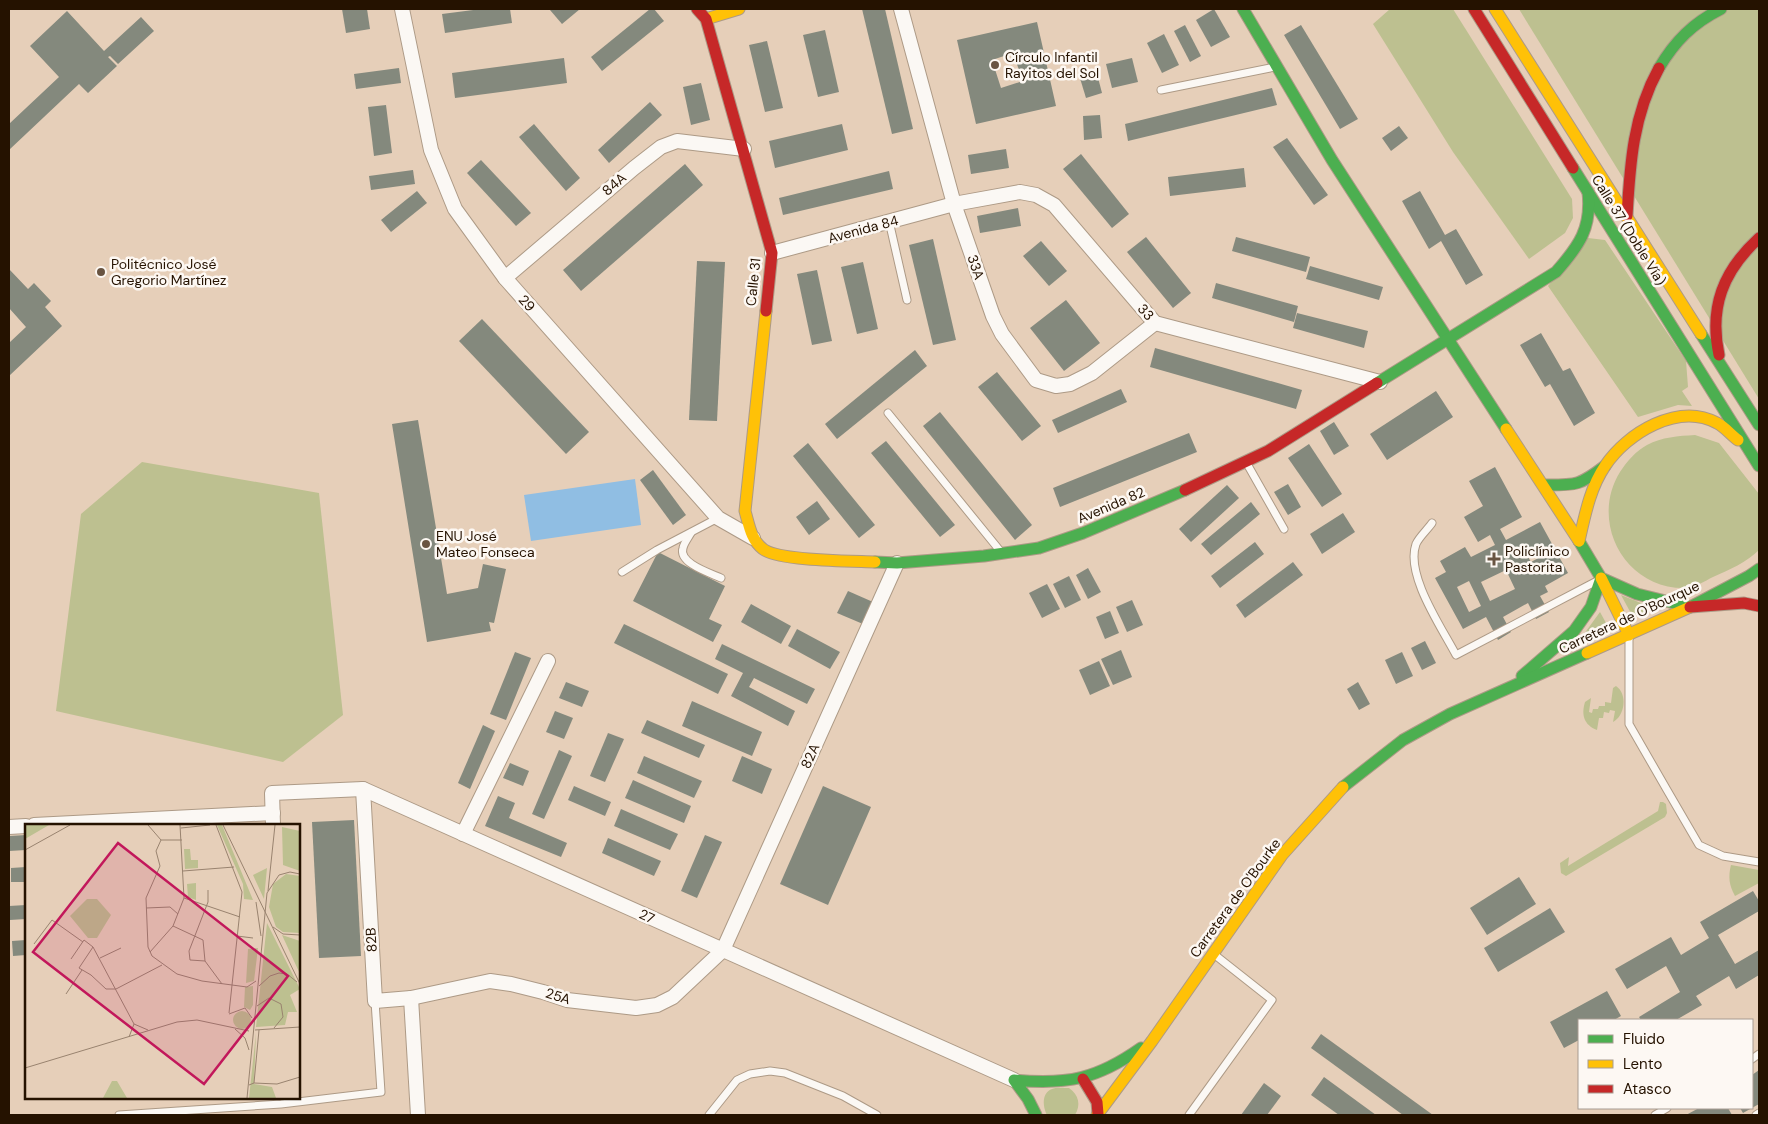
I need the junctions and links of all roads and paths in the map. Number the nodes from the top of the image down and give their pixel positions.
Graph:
1 (402, 9) edge
2 (697, 9) edge
3 (738, 9) edge
4 (901, 9) edge
5 (1243, 9) edge
6 (1474, 9) edge
7 (1496, 9) edge
8 (1721, 9) edge
9 (706, 19) junction
10 (1275, 67) junction
11 (1161, 90) dead end
12 (744, 149) junction
13 (1588, 190) junction
14 (954, 204) junction
15 (1627, 216) junction
16 (889, 222) junction
17 (1759, 238) edge
18 (772, 253) junction
19 (505, 278) junction
20 (906, 300) dead end
21 (1155, 323) junction
22 (1448, 340) junction
23 (1724, 369) junction
24 (1380, 382) junction
25 (888, 412) dead end
26 (1759, 425) edge
27 (1747, 447) junction
28 (1246, 462) junction
29 (1605, 466) junction
30 (1759, 466) edge
31 (1544, 485) junction
32 (718, 518) junction
33 (1432, 523) dead end
34 (1284, 529) dead end
35 (691, 533) junction
36 (752, 538) junction
37 (1579, 541) junction
38 (1002, 554) junction
39 (897, 563) junction
40 (1759, 569) edge
41 (622, 572) dead end
42 (721, 578) dead end
43 (1601, 578) junction
44 (1759, 606) edge
45 (1690, 607) junction
46 (1629, 635) junction
47 (548, 661) dead end
48 (1508, 688) junction
49 (362, 789) junction
50 (273, 819) edge
51 (74, 824) edge
52 (9, 826) edge
53 (25, 826) edge
54 (464, 834) junction
55 (1759, 862) edge
56 (723, 950) junction
57 (1213, 953) junction
58 (411, 998) junction
59 (375, 1001) junction
60 (1152, 1041) junction
61 (1083, 1079) junction
62 (1014, 1080) junction
63 (1665, 1109) edge
64 (1759, 1113) edge
65 (119, 1115) edge
66 (418, 1115) edge
67 (709, 1115) edge
68 (877, 1115) edge
69 (1036, 1115) edge
70 (1098, 1115) edge
71 (1189, 1115) edge
72 (1654, 1115) edge
73 (1756, 1115) edge

1 - 19 street, 29
2 - 9 main road, Calle 31
3 - 9 main road
4 - 14 street, 33A
5 - 10 main road
6 - 13 main road, Calle 37 (Doble Vía)
7 - 15 main road, Calle 37 (Doble Vía)
8 - 15 main road
9 - 12 main road, Calle 31
10 - 11 lane
10 - 22 main road
12 - 18 main road, Calle 31
12 - 19 street, 84A
13 - 22 main road, Avenida 82
13 - 27 main road, Calle 37 (Doble Vía)
14 - 16 street, Avenida 84
14 - 21 street, 33
14 - 21 street, 33A
15 - 23 main road, Calle 37 (Doble Vía)
16 - 18 street, Avenida 84
16 - 20 lane
17 - 23 main road
18 - 36 main road, Calle 31
19 - 32 street, 29
21 - 24 street, 33
22 - 24 main road, Avenida 82
22 - 31 main road
23 - 26 main road
24 - 28 main road, Avenida 82
25 - 38 lane
27 - 29 main road
27 - 30 main road, Calle 37 (Doble Vía)
28 - 34 lane
28 - 38 main road, Avenida 82
29 - 31 main road
29 - 37 main road
31 - 37 main road
32 - 35 lane
32 - 36 street, 29
33 - 43 lane
35 - 41 lane
35 - 42 lane
36 - 39 main road, Avenida 82
37 - 43 main road
38 - 39 main road, Avenida 82
39 - 56 street, 82A
40 - 45 main road, Carretera de O'Bourque
43 - 45 main road
43 - 46 main road
43 - 48 main road
44 - 45 main road
45 - 46 main road, Carretera de O'Bourque
46 - 48 main road, Carretera de O'Bourque
46 - 55 lane
47 - 54 street
48 - 57 main road, Carretera de O'Bourke
49 - 50 street, 27
49 - 54 street, 27
49 - 59 street, 82B
50 - 51 street
52 - 53 street
54 - 56 street, 27
56 - 58 street, 25A
56 - 62 street, 27
57 - 60 main road, Carretera de O'Bourke
57 - 71 lane
58 - 59 street, 25A
58 - 66 street
59 - 65 lane, 82B
60 - 61 main road
60 - 70 main road, Carretera de O'Bourke
61 - 62 main road
61 - 70 main road
62 - 69 main road
63 - 72 lane
64 - 73 lane
67 - 68 lane

